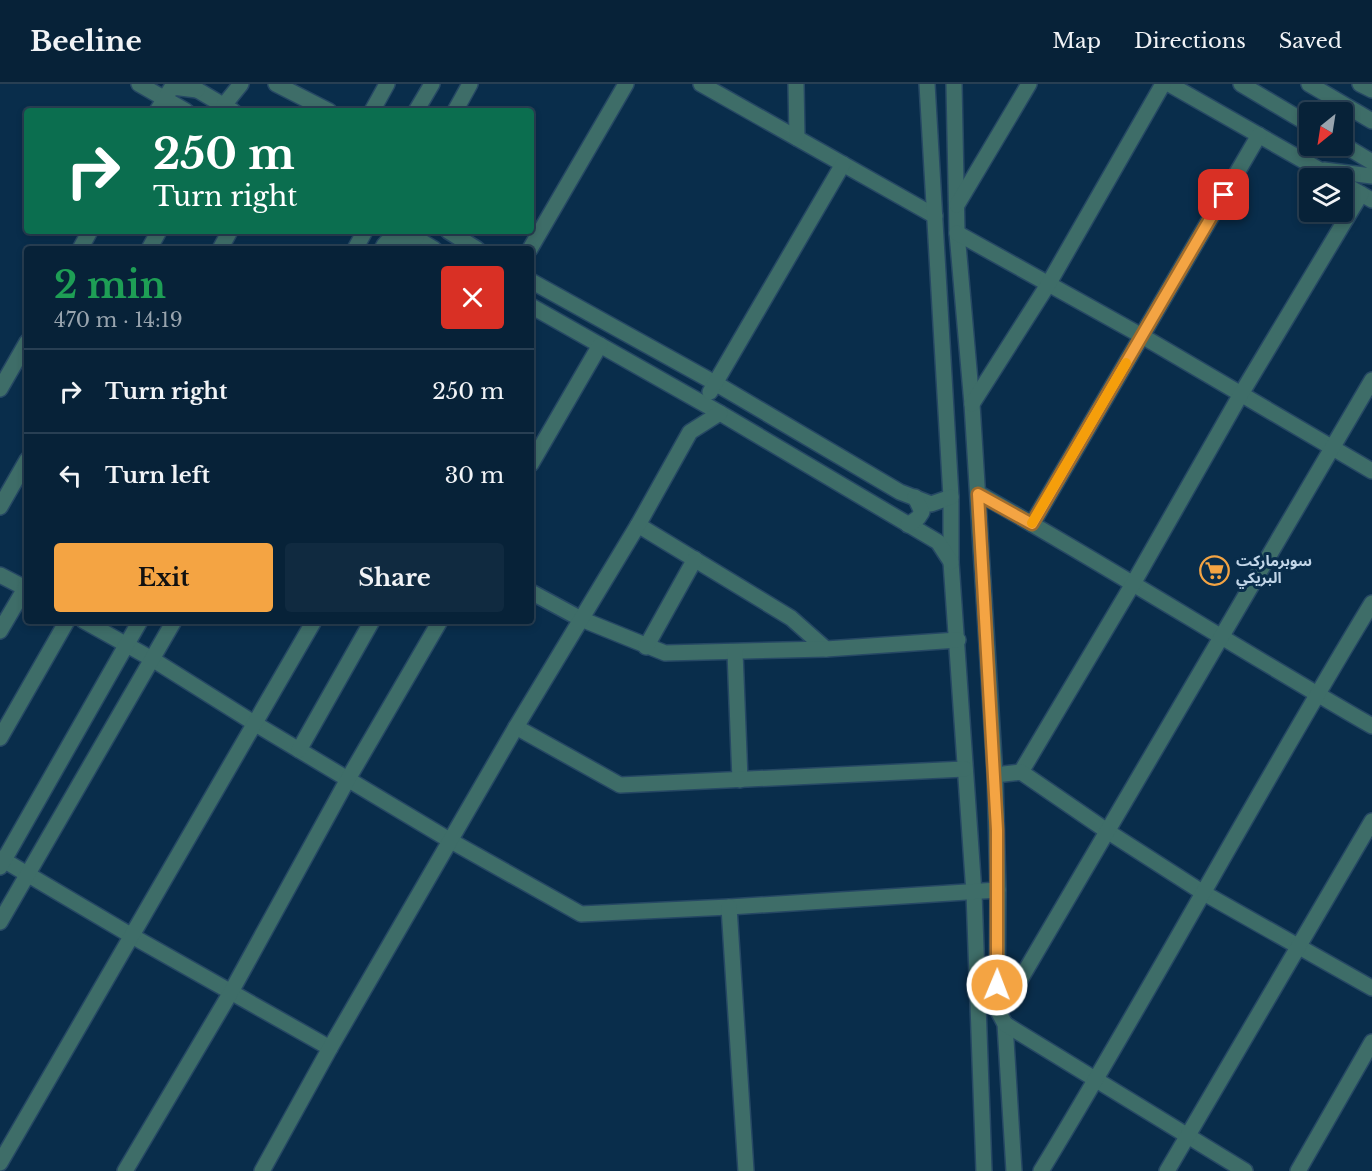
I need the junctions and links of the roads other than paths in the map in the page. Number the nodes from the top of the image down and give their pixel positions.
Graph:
1 (139, 84) edge
2 (241, 84) edge
3 (276, 84) edge
4 (387, 84) edge
5 (432, 84) edge
6 (470, 84) edge
7 (626, 84) edge
8 (701, 84) edge
9 (795, 84) edge
10 (927, 84) edge
11 (954, 84) edge
12 (1029, 84) edge
13 (1163, 84) edge
14 (1169, 84) edge
15 (1241, 84) edge
16 (1309, 84) edge
17 (192, 87) edge
18 (161, 104) edge
19 (229, 108) edge
20 (323, 108) edge
21 (374, 108) edge
22 (418, 108) edge
23 (457, 108) edge
24 (1299, 118) edge
25 (1372, 121) edge
26 (1259, 135) junction
27 (797, 138) junction
28 (1353, 151) edge
29 (1372, 162) edge
30 (843, 164) junction
31 (1315, 168) edge
32 (1353, 174) edge
33 (1372, 176) edge
34 (1353, 189) edge
35 (1367, 197) edge
36 (956, 206) junction
37 (935, 216) junction
38 (957, 233) junction
39 (410, 234) edge
40 (453, 234) edge
41 (384, 246) edge
42 (429, 246) edge
43 (472, 246) edge
44 (532, 246) edge
45 (534, 283) edge
46 (1049, 283) junction
47 (534, 308) edge
48 (1142, 336) junction
49 (600, 345) junction
50 (24, 347) edge
51 (1372, 380) edge
52 (716, 383) junction
53 (673, 386) junction
54 (0, 389) edge
55 (1241, 394) junction
56 (972, 404) junction
57 (720, 412) junction
58 (1332, 448) junction
59 (534, 459) edge
60 (24, 465) edge
61 (1372, 471) edge
62 (978, 494) junction
63 (915, 497) junction
64 (951, 497) junction
65 (0, 507) edge
66 (1032, 524) junction
67 (638, 525) junction
68 (908, 525) junction
69 (695, 559) junction
70 (951, 561) junction
71 (0, 575) edge
72 (1134, 582) junction
73 (24, 587) edge
74 (24, 591) edge
75 (534, 594) edge
76 (1372, 603) edge
77 (581, 619) junction
78 (65, 624) edge
79 (89, 624) edge
80 (138, 624) edge
81 (172, 624) edge
82 (312, 624) edge
83 (370, 624) edge
84 (438, 624) edge
85 (0, 631) edge
86 (1222, 637) junction
87 (958, 640) junction
88 (126, 644) junction
89 (646, 647) junction
90 (826, 649) junction
91 (735, 652) junction
92 (152, 659) junction
93 (1316, 694) junction
94 (254, 723) junction
95 (1372, 726) edge
96 (516, 727) junction
97 (0, 738) edge
98 (299, 750) junction
99 (965, 769) junction
100 (1022, 772) junction
101 (995, 775) junction
102 (348, 779) junction
103 (740, 780) junction
104 (1372, 820) edge
105 (1107, 831) junction
106 (451, 841) junction
107 (1, 862) edge
108 (28, 875) junction
109 (998, 890) junction
110 (1202, 892) junction
111 (974, 893) junction
112 (729, 907) junction
113 (0, 922) edge
114 (132, 936) junction
115 (1298, 947) junction
116 (1372, 988) edge
117 (231, 992) junction
118 (996, 1009) junction
119 (1005, 1024) junction
120 (1372, 1042) edge
121 (330, 1048) junction
122 (1096, 1081) junction
123 (1187, 1137) junction
124 (0, 1163) edge
125 (125, 1171) edge
126 (262, 1171) edge
127 (746, 1171) edge
128 (984, 1171) edge
129 (1014, 1171) edge
130 (1041, 1171) edge
131 (1167, 1171) edge
132 (1245, 1171) edge
133 (1298, 1171) edge

1 - 18 street
2 - 19 street
3 - 20 street
4 - 21 street
5 - 22 street
6 - 23 street
7 - 44 street
8 - 27 street
9 - 27 street
10 - 37 street
11 - 36 street
12 - 36 street
13 - 46 street
14 - 26 street
15 - 24 street
16 - 25 street
17 - 18 street
17 - 19 street
26 - 31 street
26 - 48 street
27 - 30 street
28 - 29 street
30 - 37 street
30 - 52 street
32 - 33 street
34 - 35 street
35 - 55 street
36 - 38 street
37 - 64 street
38 - 46 street
38 - 56 street
39 - 41 street
39 - 42 street
40 - 43 street
45 - 52 street
46 - 48 street
46 - 56 street
47 - 49 street
48 - 55 street
48 - 66 street
49 - 53 street
49 - 59 street
50 - 54 street
51 - 58 street
52 - 53 street
52 - 63 street
53 - 57 street
55 - 58 street
55 - 72 street
56 - 62 street
57 - 67 street
57 - 68 street
58 - 61 street
58 - 86 street
60 - 65 street
62 - 66 street
62 - 101 street
63 - 64 street
63 - 68 street
64 - 70 street
66 - 72 street
67 - 69 street
67 - 77 street
68 - 70 street
69 - 89 street
69 - 90 street
70 - 87 street
71 - 73 street
72 - 86 street
72 - 100 street
74 - 85 street
75 - 77 street
76 - 93 street
77 - 89 street
77 - 96 street
78 - 97 street
79 - 88 street
80 - 88 street
81 - 92 street
82 - 94 street
83 - 98 street
84 - 102 street
86 - 93 street
86 - 105 street
87 - 90 street
87 - 99 street
88 - 92 street
88 - 107 street
89 - 91 street
90 - 91 street
91 - 103 street
92 - 94 street
92 - 108 street
93 - 95 street
93 - 110 street
94 - 98 street
94 - 114 street
96 - 103 street
96 - 106 street
98 - 102 street
99 - 103 street
99 - 111 street
100 - 101 street
100 - 105 street
101 - 109 street
102 - 106 street
102 - 117 street
104 - 115 street
105 - 110 street
105 - 118 street
106 - 112 street
106 - 121 street
107 - 108 street
108 - 113 street
108 - 114 street
109 - 111 street
109 - 118 street
110 - 115 street
110 - 122 street
111 - 112 street
111 - 128 street
112 - 127 street
114 - 117 street
114 - 124 street
115 - 116 street
115 - 123 street
117 - 121 street
117 - 125 street
118 - 119 street
119 - 122 street
119 - 129 street
120 - 133 street
121 - 126 street
122 - 123 street
122 - 130 street
123 - 131 street
123 - 132 street

